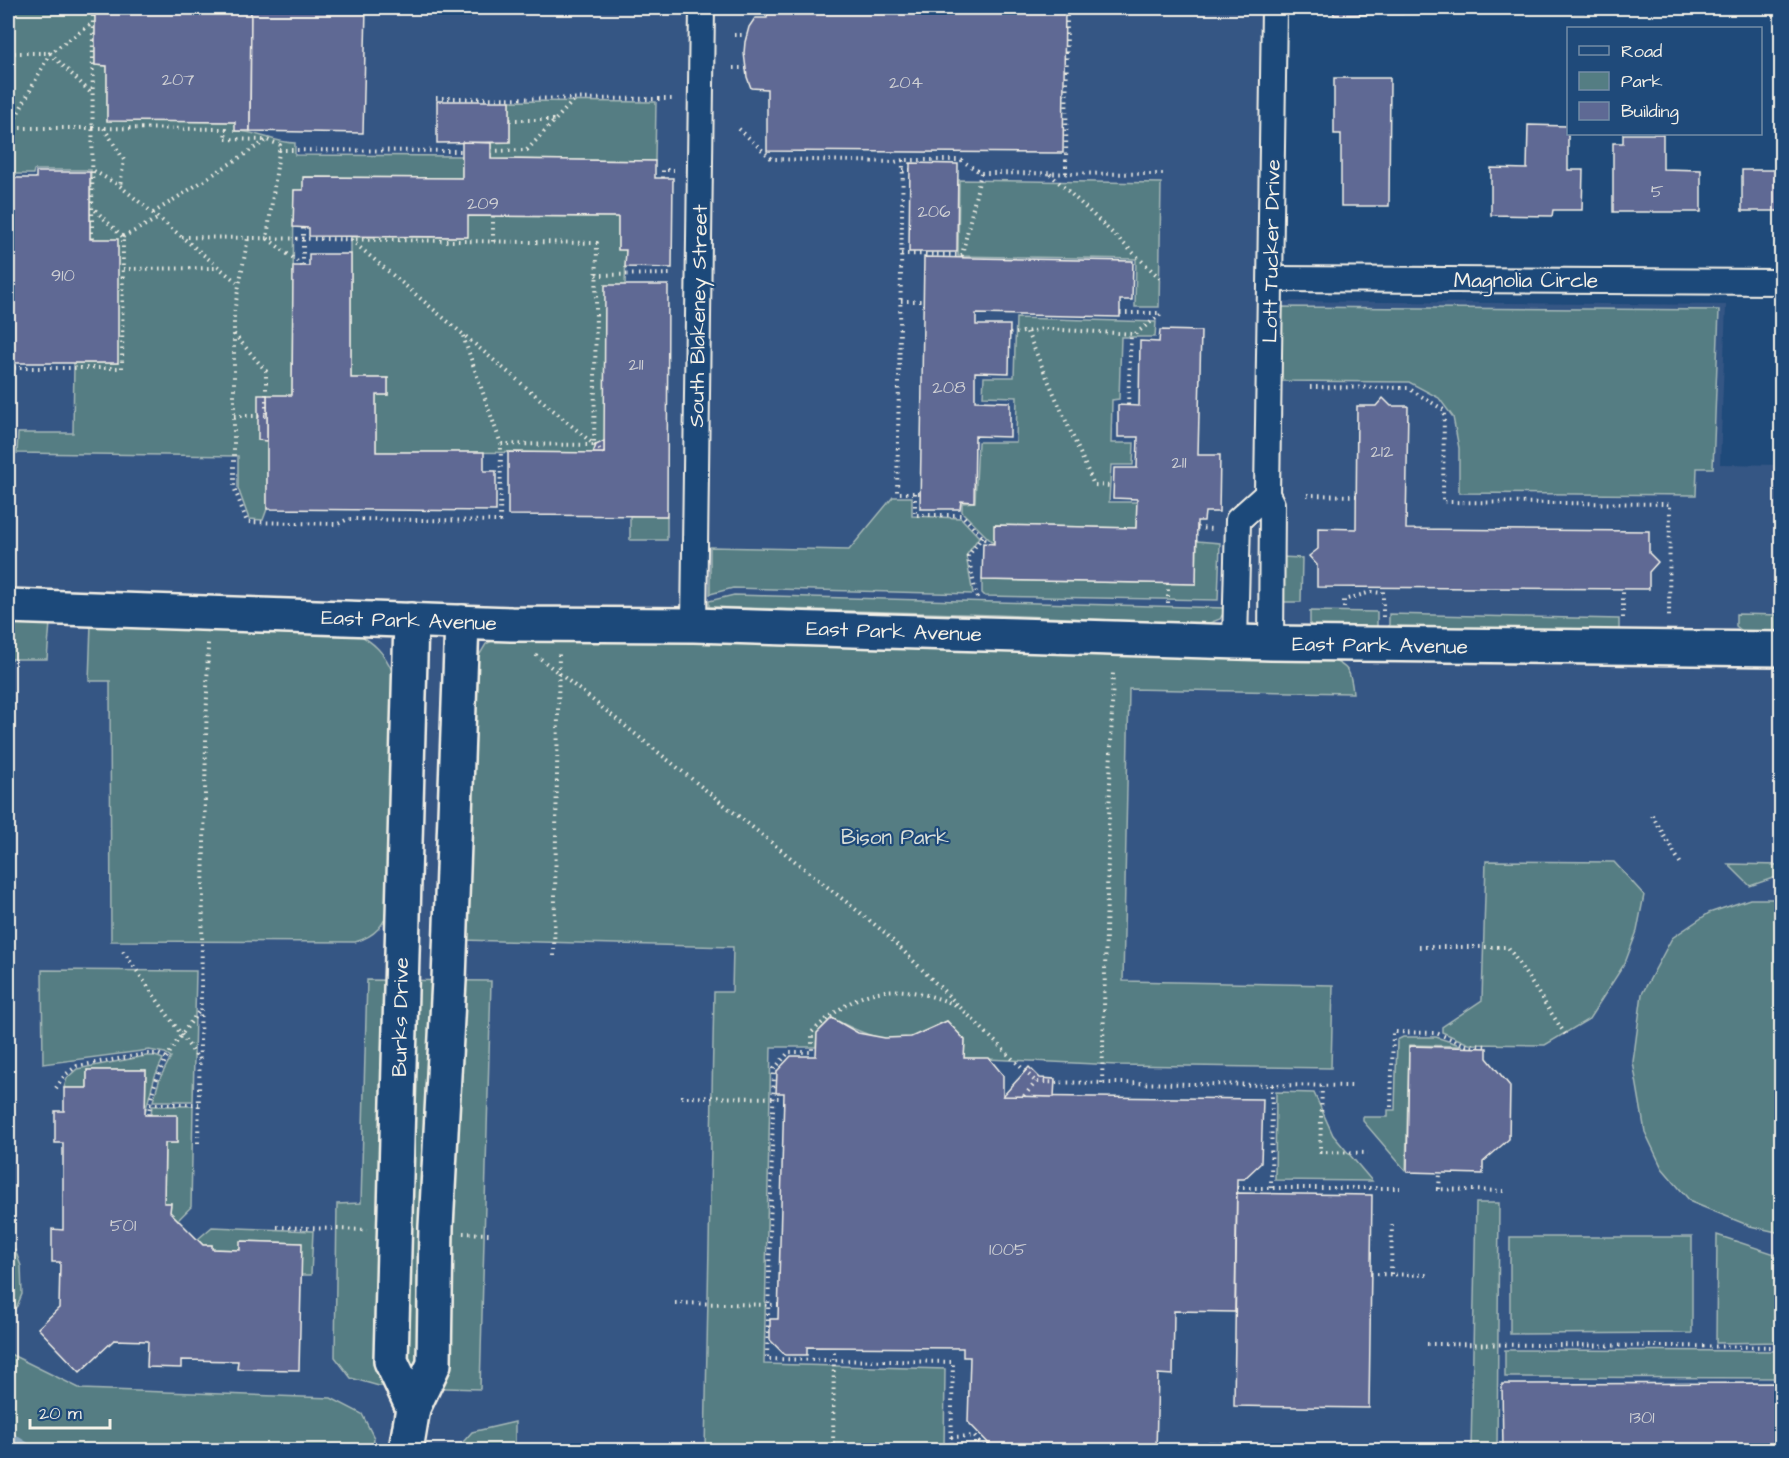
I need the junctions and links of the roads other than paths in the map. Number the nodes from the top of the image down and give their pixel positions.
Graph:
1 (702, 8) edge
2 (1274, 8) edge
3 (1271, 279) junction
4 (1782, 282) edge
5 (8, 606) edge
6 (411, 620) junction
7 (462, 622) junction
8 (694, 625) junction
9 (1253, 642) junction
10 (1782, 649) edge
11 (413, 1408) junction
12 (406, 1450) edge

1 - 8 street, South Blakeney Street
2 - 3 street, Lott Tucker Drive
3 - 4 street, Magnolia Circle
3 - 9 street, Lott Tucker Drive
5 - 6 street, East Park Avenue
6 - 7 street, East Park Avenue
6 - 11 street, Burks Drive
7 - 8 street, East Park Avenue
7 - 11 street
8 - 9 street, East Park Avenue
9 - 10 street, East Park Avenue
11 - 12 street

